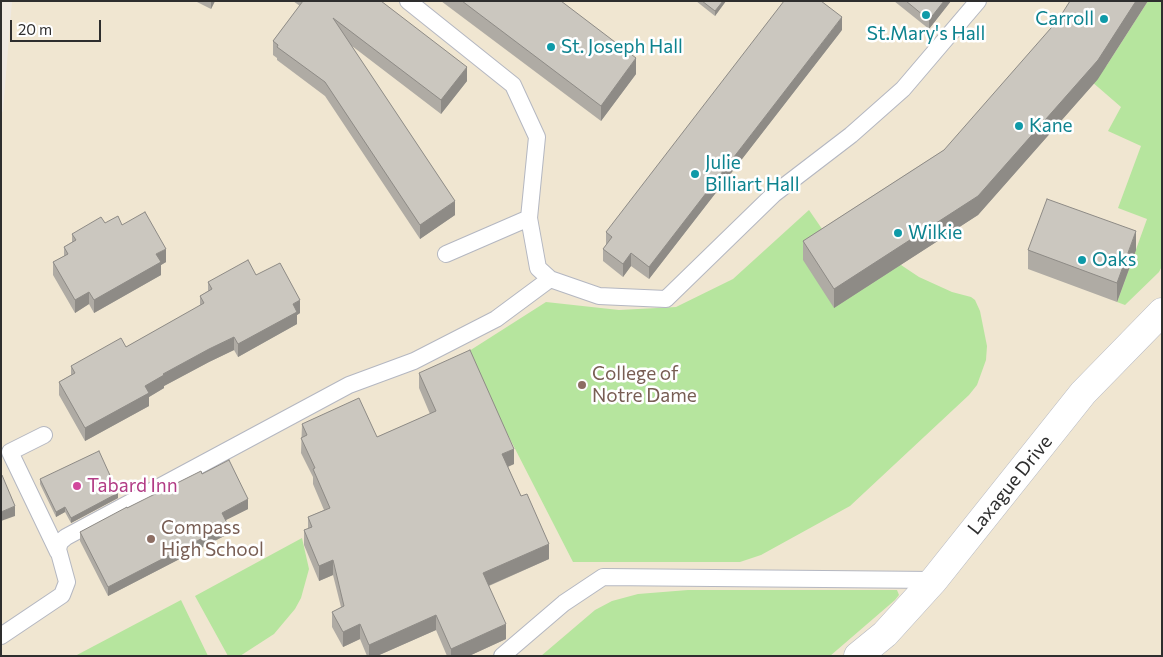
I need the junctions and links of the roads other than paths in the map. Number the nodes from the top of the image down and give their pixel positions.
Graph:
1 (408, 1) edge
2 (978, 1) edge
3 (529, 218) junction
4 (446, 254) dead end
5 (550, 278) junction
6 (1162, 312) edge
7 (44, 435) dead end
8 (58, 552) junction
9 (934, 580) junction
10 (1, 636) edge
11 (502, 656) edge
12 (858, 656) edge

1 - 3 lane
2 - 5 lane
3 - 4 lane
3 - 5 lane
5 - 8 lane
6 - 9 street, Laxague Drive
7 - 8 lane
8 - 10 lane
9 - 11 lane
9 - 12 street, Laxague Drive

